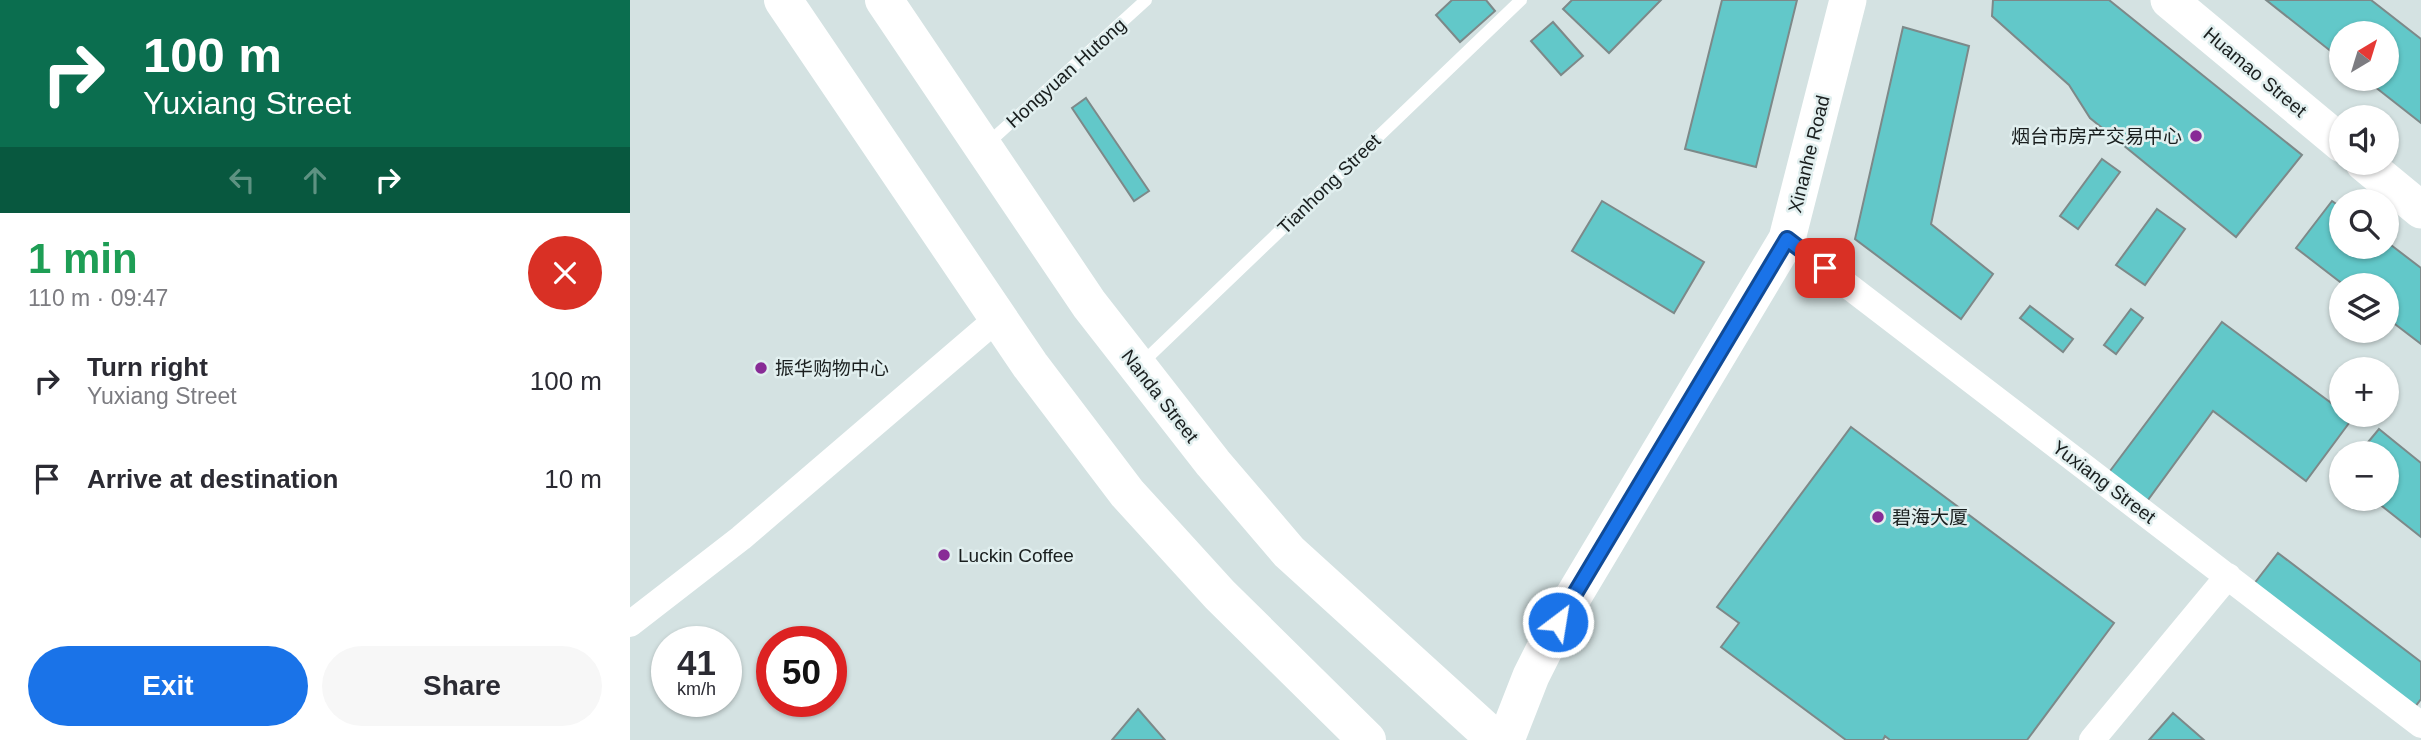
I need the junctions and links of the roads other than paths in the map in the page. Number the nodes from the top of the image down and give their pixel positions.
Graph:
1 (783, 0) edge
2 (884, 0) edge
3 (1146, 0) edge
4 (1521, 0) edge
5 (1848, 0) edge
6 (2169, 0) edge
7 (2329, 133) edge
8 (985, 146) junction
9 (2381, 175) edge
10 (2418, 202) edge
11 (1787, 239) junction
12 (998, 318) junction
13 (1138, 367) junction
14 (2228, 576) junction
15 (630, 624) edge
16 (2421, 724) edge
17 (1367, 740) edge
18 (1496, 740) edge
19 (1506, 740) edge
20 (2092, 740) edge

1 - 12 main road
2 - 8 main road, Nanda Street
3 - 8 lane, Hongyuan Hutong
4 - 13 lane, Tianhong Street
5 - 11 main road, Xinanhe Road
6 - 7 main road, Huamao Street
8 - 13 main road, Nanda Street
9 - 10 main road
11 - 14 street, Yuxiang Street
11 - 19 main road, Xinanhe Road
12 - 15 street
12 - 17 main road
13 - 18 main road, Nanda Street
14 - 16 street, Yuxiang Street
14 - 20 street

